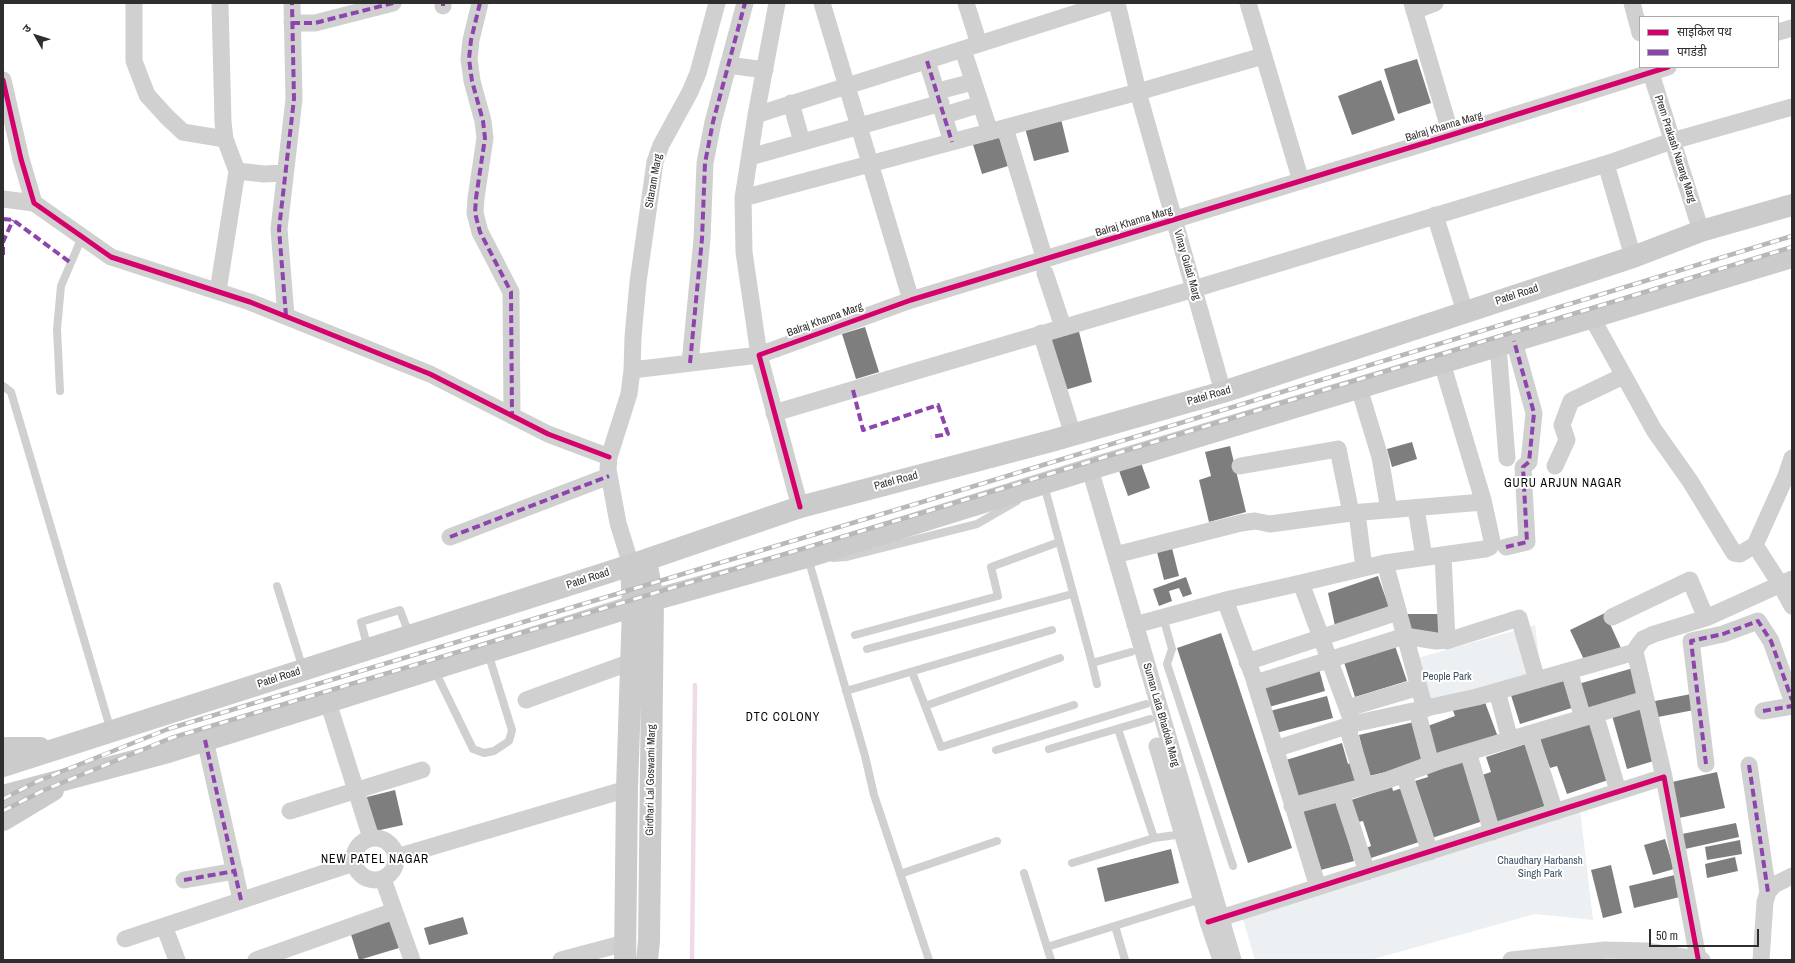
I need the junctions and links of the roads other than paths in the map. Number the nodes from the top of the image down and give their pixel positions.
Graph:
1 (134, 3) edge
2 (220, 3) edge
3 (292, 3) edge
4 (392, 3) edge
5 (480, 3) edge
6 (745, 3) edge
7 (777, 3) edge
8 (822, 3) edge
9 (966, 3) edge
10 (1108, 3) edge
11 (1117, 3) edge
12 (1248, 3) edge
13 (1435, 3) edge
14 (1632, 3) edge
15 (714, 5) edge
16 (1413, 7) edge
17 (292, 23) junction
18 (1792, 28) edge
19 (1639, 29) edge
20 (1779, 32) edge
21 (979, 44) junction
22 (963, 50) junction
23 (1263, 56) junction
24 (927, 61) junction
25 (728, 65) junction
26 (1662, 68) edge
27 (765, 70) junction
28 (1650, 70) edge
29 (3, 80) edge
30 (973, 82) junction
31 (848, 85) junction
32 (1138, 92) junction
33 (791, 103) junction
34 (941, 103) junction
35 (981, 104) junction
36 (1792, 107) edge
37 (756, 115) junction
38 (860, 126) junction
39 (998, 130) junction
40 (1452, 135) junction
41 (225, 139) junction
42 (1672, 141) junction
43 (802, 142) junction
44 (952, 142) junction
45 (750, 157) junction
46 (871, 164) junction
47 (1606, 164) junction
48 (237, 171) junction
49 (285, 173) junction
50 (1301, 181) junction
51 (744, 198) junction
52 (3, 199) edge
53 (34, 203) junction
54 (1792, 205) edge
55 (1435, 216) junction
56 (1175, 220) junction
57 (1701, 232) junction
58 (82, 237) junction
59 (1633, 256) junction
60 (1792, 257) edge
61 (1045, 266) junction
62 (1194, 289) junction
63 (218, 292) junction
64 (911, 300) junction
65 (1465, 312) junction
66 (286, 316) junction
67 (1592, 318) junction
68 (1063, 327) junction
69 (1041, 333) junction
70 (1506, 344) junction
71 (759, 355) junction
72 (690, 363) junction
73 (1442, 363) junction
74 (632, 370) junction
75 (1623, 376) junction
76 (3, 386) edge
77 (1359, 388) junction
78 (60, 391) dead end
79 (1222, 392) junction
80 (774, 413) junction
81 (512, 416) junction
82 (1073, 434) junction
83 (609, 457) junction
84 (1507, 458) dead end
85 (1792, 458) edge
86 (1240, 466) dead end
87 (1555, 466) dead end
88 (1084, 470) junction
89 (609, 476) junction
90 (1044, 483) junction
91 (1483, 502) junction
92 (800, 507) junction
93 (1416, 508) junction
94 (1389, 510) junction
95 (1354, 513) junction
96 (450, 537) dead end
97 (1059, 542) junction
98 (1755, 545) junction
99 (1506, 547) dead end
100 (1115, 555) junction
101 (1443, 555) junction
102 (807, 557) junction
103 (1424, 558) junction
104 (639, 563) junction
105 (1385, 563) junction
106 (1364, 568) junction
107 (1786, 581) edge
108 (1301, 583) junction
109 (277, 586) dead end
110 (1072, 594) junction
111 (653, 600) junction
112 (1225, 600) junction
113 (1792, 606) edge
114 (633, 607) junction
115 (1398, 612) junction
116 (1163, 617) junction
117 (1612, 617) dead end
118 (1706, 618) junction
119 (1135, 625) junction
120 (1052, 630) dead end
121 (855, 635) dead end
122 (1405, 636) junction
123 (1322, 637) junction
124 (1447, 641) junction
125 (867, 649) dead end
126 (488, 652) junction
127 (1131, 652) junction
128 (1635, 652) junction
129 (1060, 658) dead end
130 (1330, 660) junction
131 (631, 662) junction
132 (1247, 662) junction
133 (1092, 663) junction
134 (434, 669) junction
135 (303, 670) junction
136 (1569, 671) junction
137 (912, 672) junction
138 (1537, 680) junction
139 (1255, 683) junction
140 (1097, 684) dead end
141 (1419, 687) junction
142 (846, 691) junction
143 (1497, 691) junction
144 (1646, 699) junction
145 (526, 700) dead end
146 (1792, 700) edge
147 (328, 702) junction
148 (1074, 705) dead end
149 (925, 706) junction
150 (1792, 706) edge
151 (1348, 708) junction
152 (1421, 710) junction
153 (1763, 711) dead end
154 (1148, 712) junction
155 (1589, 716) junction
156 (1350, 725) junction
157 (1118, 729) junction
158 (111, 732) junction
159 (1530, 734) junction
160 (205, 740) junction
161 (1510, 740) junction
162 (3, 748) edge
163 (61, 748) junction
164 (1049, 749) dead end
165 (1275, 749) junction
166 (996, 750) dead end
167 (1468, 752) junction
168 (1431, 764) junction
169 (1706, 764) dead end
170 (1749, 765) dead end
171 (3, 766) edge
172 (422, 770) dead end
173 (1404, 774) junction
174 (77, 776) junction
175 (1664, 777) junction
176 (1365, 786) junction
177 (627, 789) junction
178 (356, 790) junction
179 (1618, 791) junction
180 (1341, 793) junction
181 (3, 796) edge
182 (1292, 806) junction
183 (290, 811) dead end
184 (1555, 812) junction
185 (3, 820) edge
186 (1492, 832) junction
187 (1183, 834) junction
188 (371, 838) junction
189 (1154, 838) junction
190 (997, 841) dead end
191 (1430, 852) junction
192 (396, 856) junction
193 (354, 863) junction
194 (1072, 863) dead end
195 (1233, 866) dead end
196 (235, 871) junction
197 (1367, 872) junction
198 (1024, 873) dead end
199 (900, 874) junction
200 (1792, 876) edge
201 (382, 879) junction
202 (184, 880) dead end
203 (1318, 887) junction
204 (1768, 892) junction
205 (1201, 899) junction
206 (241, 900) junction
207 (394, 911) junction
208 (1214, 921) junction
209 (164, 926) junction
210 (1115, 926) junction
211 (125, 939) dead end
212 (1047, 947) junction
213 (625, 951) edge
214 (1605, 955) edge
215 (1659, 956) edge
216 (1700, 959) edge
217 (177, 960) edge
218 (256, 960) edge
219 (412, 960) edge
220 (562, 960) edge
221 (647, 960) edge
222 (929, 960) edge
223 (1051, 960) edge
224 (1125, 960) edge
225 (1221, 960) edge
226 (1233, 960) edge
227 (1520, 960) edge
228 (1761, 960) edge

1 - 41 street
2 - 41 street
3 - 17 street
4 - 17 street
5 - 81 street
6 - 25 street
7 - 27 street
8 - 31 street
9 - 21 street
10 - 21 street
11 - 32 street, Vinay Gulati Marg
12 - 23 street
13 - 16 street
14 - 19 street
15 - 74 street, Sitaram Marg
16 - 40 street
17 - 49 street
18 - 20 street
21 - 22 street
22 - 24 street
22 - 30 street
23 - 32 street
23 - 50 street
24 - 31 street
24 - 34 street
25 - 27 street
25 - 72 street
26 - 28 street, Balraj Khanna Marg
27 - 37 street
28 - 40 street, Balraj Khanna Marg
28 - 42 street, Prem Prakash Narang Marg
29 - 53 street
30 - 34 street
30 - 35 street
31 - 33 street
31 - 38 street
32 - 39 street
32 - 56 street, Vinay Gulati Marg
33 - 37 street
33 - 43 street
34 - 35 street
34 - 38 street
34 - 44 street
35 - 39 street
36 - 42 street
37 - 45 street
38 - 43 street
38 - 46 street
39 - 44 street
39 - 61 street
40 - 50 street, Balraj Khanna Marg
41 - 48 street
42 - 47 street
42 - 57 street, Prem Prakash Narang Marg
43 - 45 street
44 - 46 street
45 - 51 street
46 - 51 street
46 - 64 street
47 - 55 street
47 - 59 street
48 - 49 street
48 - 63 street
49 - 66 street
50 - 56 street, Balraj Khanna Marg
51 - 71 street
52 - 53 street
53 - 58 street
54 - 57 main road, Patel Road
55 - 62 street
55 - 65 street
56 - 61 street, Balraj Khanna Marg
56 - 62 street, Vinay Gulati Marg
57 - 59 main road, Patel Road
58 - 63 street
58 - 78 lane
59 - 65 main road, Patel Road
60 - 67 main road
61 - 64 street, Balraj Khanna Marg
61 - 68 street
62 - 68 street
62 - 79 street, Vinay Gulati Marg
63 - 66 street
64 - 71 street, Balraj Khanna Marg
65 - 79 main road, Patel Road
66 - 81 street
67 - 70 main road
67 - 75 street
68 - 69 street
69 - 80 street
69 - 82 street
70 - 73 main road
70 - 84 street
70 - 99 street
71 - 72 street, Balraj Khanna Marg
71 - 80 street
72 - 74 street, Balraj Khanna Marg
73 - 77 main road
73 - 91 street
74 - 83 street, Sitaram Marg
75 - 87 street
75 - 98 street
76 - 158 lane
77 - 88 main road
77 - 94 street
79 - 82 main road, Patel Road
80 - 92 street
81 - 83 street
82 - 92 main road, Patel Road
83 - 89 street, Sitaram Marg
85 - 98 street
86 - 95 street
88 - 90 main road
88 - 100 street, Suman Lata Bhadola Marg
88 - 127 street, Suman Lata Bhadola Marg
89 - 96 street
89 - 104 street, Sitaram Marg
90 - 97 lane
90 - 102 main road
91 - 93 street
91 - 101 street
92 - 104 main road, Patel Road
93 - 94 street
93 - 103 street
94 - 95 street
95 - 100 street
95 - 106 street
97 - 110 lane
97 - 121 lane
98 - 107 street
100 - 119 street, Suman Lata Bhadola Marg
101 - 103 street
101 - 124 street
102 - 111 main road
102 - 142 lane
103 - 105 street
104 - 111 main road, Girdhari Lal Goswami Marg
104 - 114 main road
104 - 135 main road, Patel Road
105 - 106 street
105 - 115 street
106 - 108 street
107 - 113 street
107 - 118 street
108 - 112 street
108 - 123 street
109 - 135 lane
110 - 125 lane
110 - 133 lane
111 - 114 main road
111 - 221 main road, Girdhari Lal Goswami Marg
112 - 116 street
112 - 132 street
114 - 126 main road
114 - 131 main road
115 - 122 street
115 - 123 street
116 - 119 street
116 - 195 lane
117 - 118 street
118 - 128 street
119 - 208 street, Suman Lata Bhadola Marg
120 - 137 lane
122 - 124 street
122 - 130 street
122 - 141 street
123 - 130 street
123 - 132 street
124 - 138 street
126 - 134 main road
126 - 134 lane
127 - 133 lane
127 - 154 street, Suman Lata Bhadola Marg
128 - 136 street
128 - 144 street
129 - 149 lane
130 - 139 street
130 - 151 street
131 - 145 street
131 - 177 main road
132 - 139 street
133 - 140 lane
134 - 147 main road
135 - 158 main road, Patel Road
136 - 138 street
136 - 155 street
137 - 142 lane
137 - 149 lane
138 - 143 street
139 - 165 street
141 - 151 street
141 - 152 street
142 - 199 lane
143 - 152 street
143 - 161 street
144 - 155 street
144 - 175 street
146 - 169 street
147 - 160 main road
147 - 178 street
148 - 149 lane
150 - 153 street
151 - 156 street
152 - 156 street
152 - 168 street
154 - 157 lane
154 - 166 lane
154 - 187 street, Suman Lata Bhadola Marg
155 - 159 street
155 - 179 street
156 - 165 street
156 - 176 street
157 - 164 lane
157 - 189 lane
158 - 163 main road, Patel Road
159 - 161 street
159 - 184 street
160 - 174 main road
160 - 196 street
161 - 167 street
162 - 163 main road
163 - 171 main road, Patel Road
165 - 182 street
167 - 168 street
167 - 186 street
168 - 173 street
170 - 204 street
172 - 178 street
173 - 176 street
173 - 191 street
174 - 181 main road
174 - 185 main road
175 - 179 street
175 - 216 street
176 - 180 street
177 - 192 street
177 - 213 main road
178 - 183 street
178 - 188 street
179 - 184 street
180 - 182 street
180 - 197 street
182 - 203 street
184 - 186 street
186 - 191 street
187 - 189 lane
187 - 205 street, Suman Lata Bhadola Marg
188 - 192 street
188 - 193 street
189 - 194 lane
190 - 199 lane
191 - 197 street
192 - 201 street
193 - 201 street
193 - 206 street
196 - 202 street
196 - 206 street
197 - 203 street
198 - 212 lane
199 - 222 lane
200 - 204 street
201 - 207 street
203 - 208 street
204 - 228 street
205 - 208 street, Suman Lata Bhadola Marg
205 - 210 lane
206 - 209 street
207 - 218 street
207 - 219 street
208 - 225 street, Suman Lata Bhadola Marg
208 - 226 street, Suman Lata Bhadola Marg
209 - 211 street
209 - 217 street
210 - 212 lane
210 - 224 lane
212 - 223 lane
213 - 220 street
214 - 215 street
214 - 227 street
215 - 216 street

